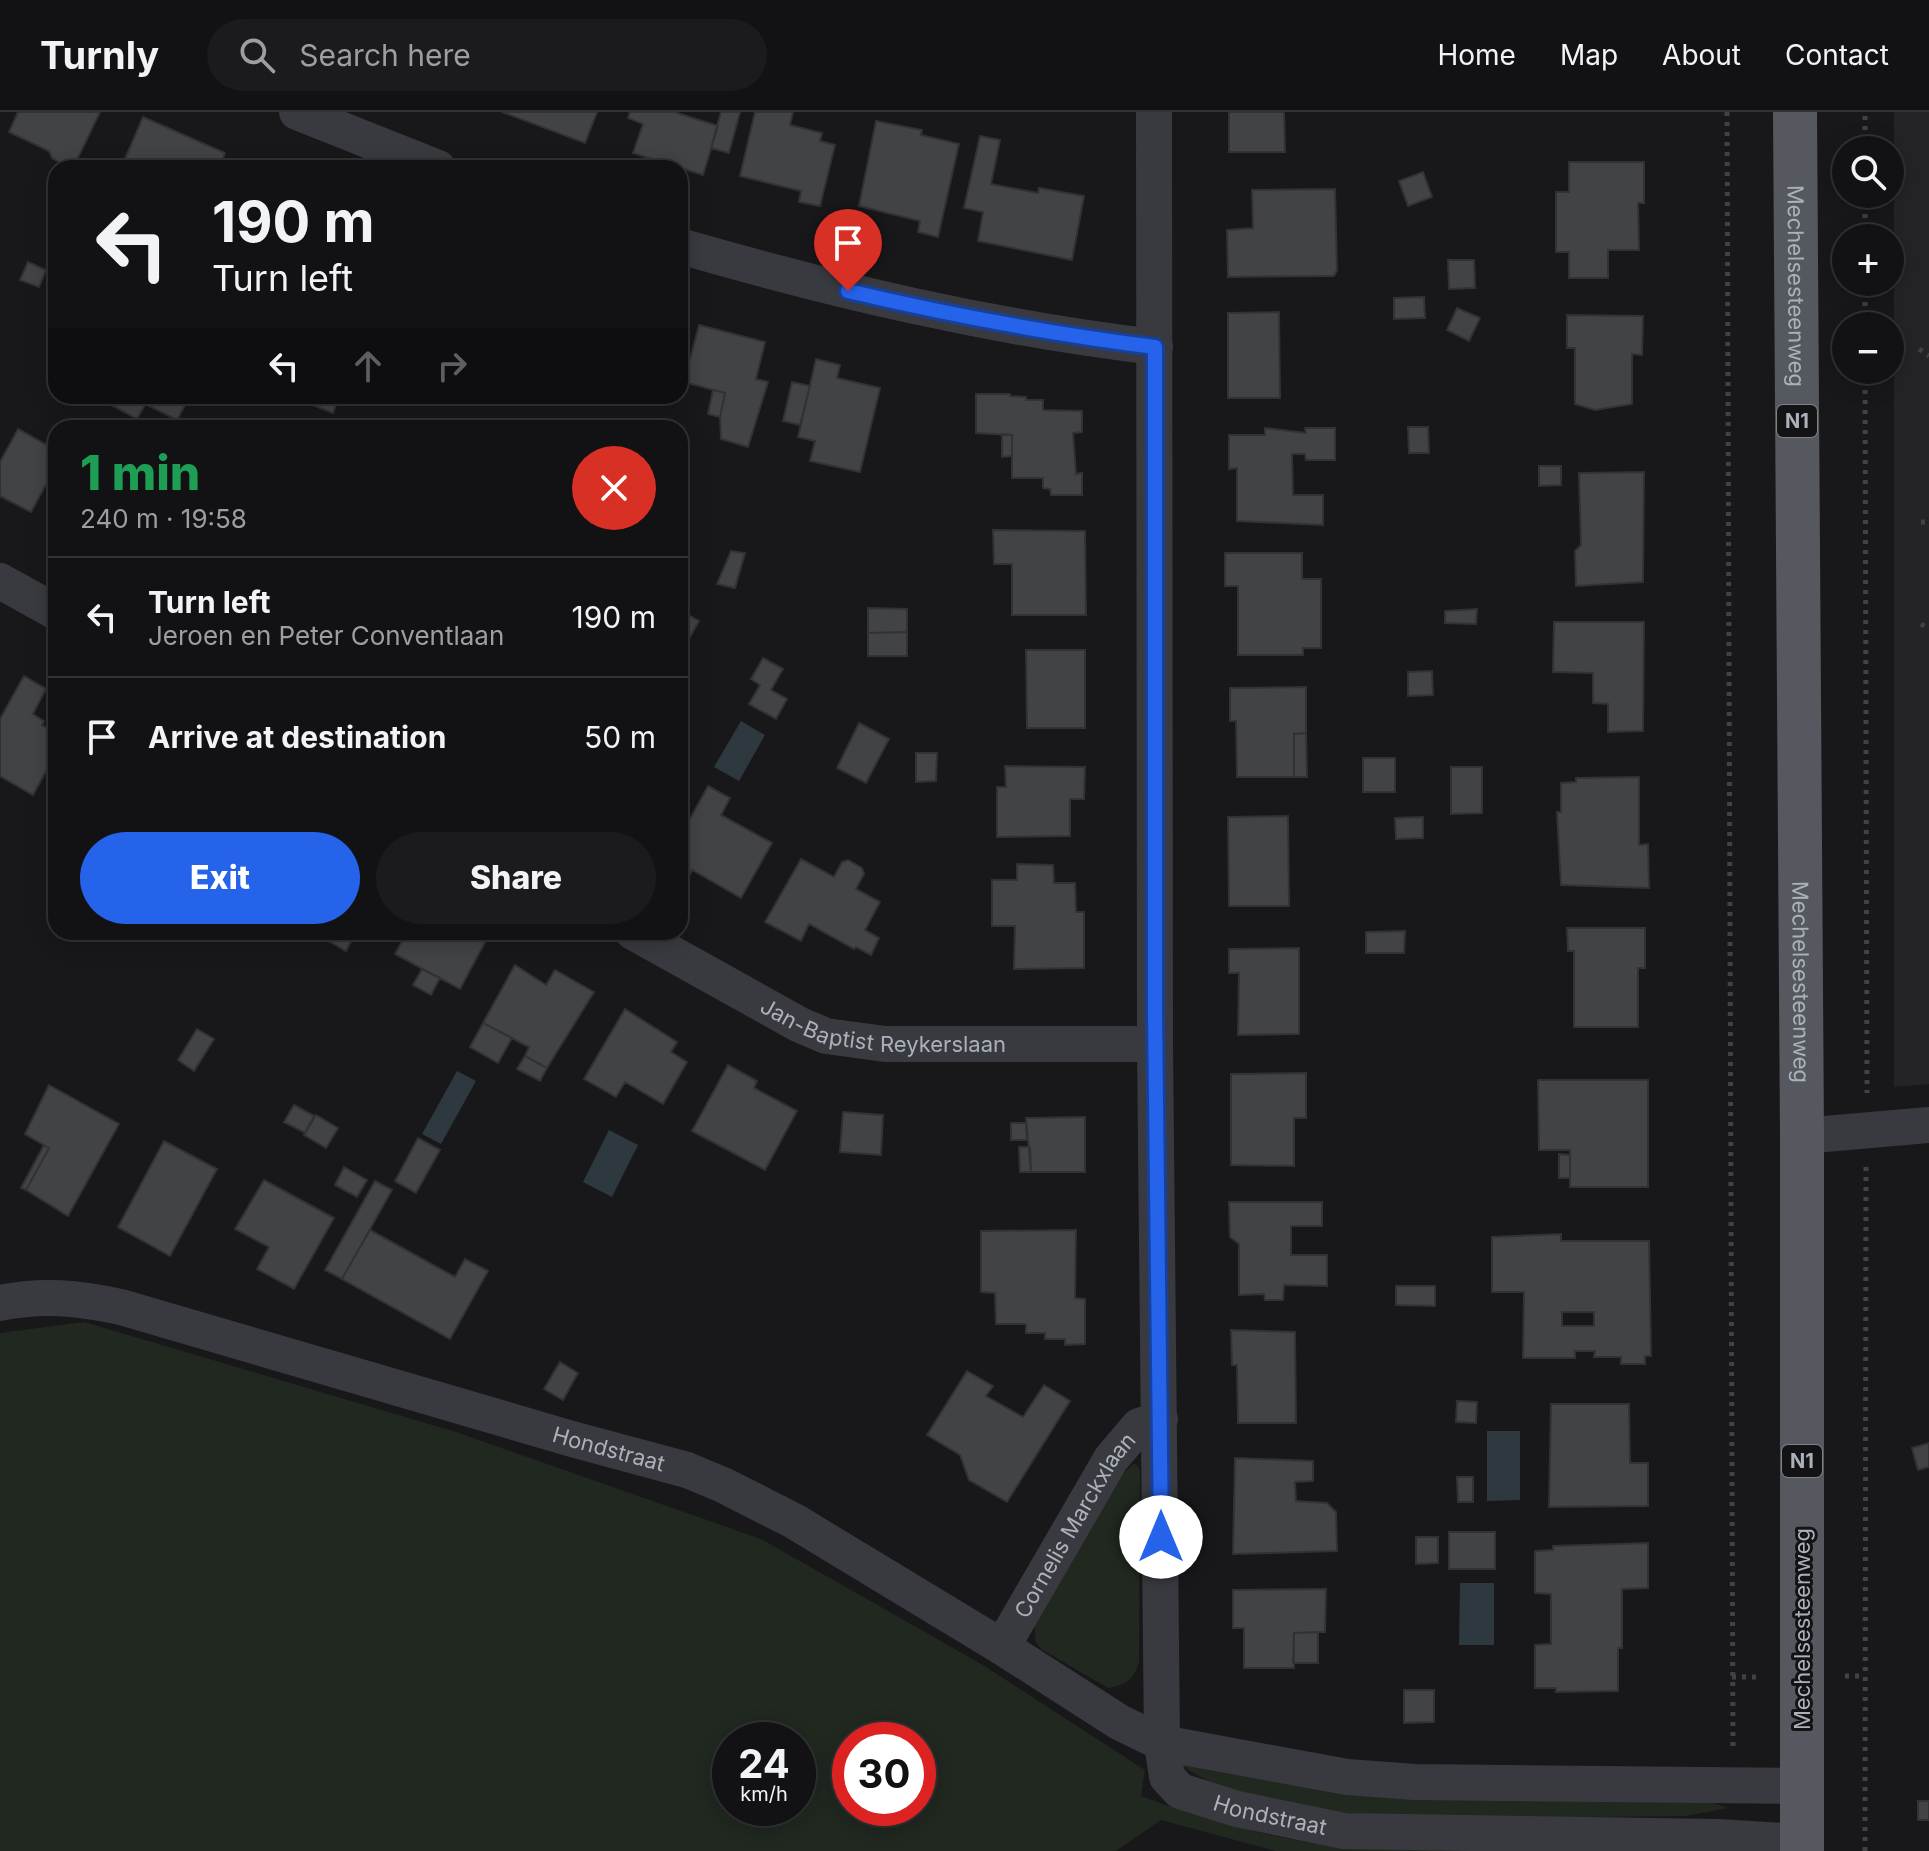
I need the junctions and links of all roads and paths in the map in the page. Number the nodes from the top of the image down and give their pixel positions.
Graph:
1 (297, 112) edge
2 (1154, 112) edge
3 (1727, 112) edge
4 (1795, 112) edge
5 (1865, 112) edge
6 (1865, 136) edge
7 (418, 160) edge
8 (688, 248) edge
9 (1155, 347) junction
10 (1919, 349) dead end
11 (1929, 356) edge
12 (1865, 384) edge
13 (1921, 522) dead end
14 (1929, 522) edge
15 (0, 581) edge
16 (48, 608) edge
17 (1921, 624) dead end
18 (1929, 629) edge
19 (647, 940) edge
20 (1155, 1044) junction
21 (1929, 1125) edge
22 (1867, 1131) junction
23 (1802, 1136) junction
24 (0, 1303) edge
25 (1160, 1419) junction
26 (1002, 1647) junction
27 (1162, 1743) junction
28 (1733, 1785) junction
29 (1802, 1786) junction
30 (1802, 1847) edge
31 (1865, 1851) edge

1 - 7 street
2 - 9 street, Cornelis Marckxlaan
3 - 28 path
4 - 23 main road, Mechelsesteenweg / N1
5 - 6 path
8 - 9 street
9 - 20 street, Cornelis Marckxlaan
10 - 11 path
12 - 22 path
13 - 14 path
15 - 16 street
17 - 18 path
19 - 20 street, Jan-Baptist Reykerslaan
20 - 25 street, Cornelis Marckxlaan
21 - 22 street
22 - 23 street
22 - 31 path
23 - 29 main road, Mechelsesteenweg / N1
24 - 26 street, Hondstraat
25 - 26 street, Cornelis Marckxlaan
25 - 27 street, Cornelis Marckxlaan
26 - 27 street, Hondstraat
27 - 28 street, Hondstraat
27 - 30 street, Hondstraat
28 - 29 street, Hondstraat
29 - 30 main road, Mechelsesteenweg / N1

